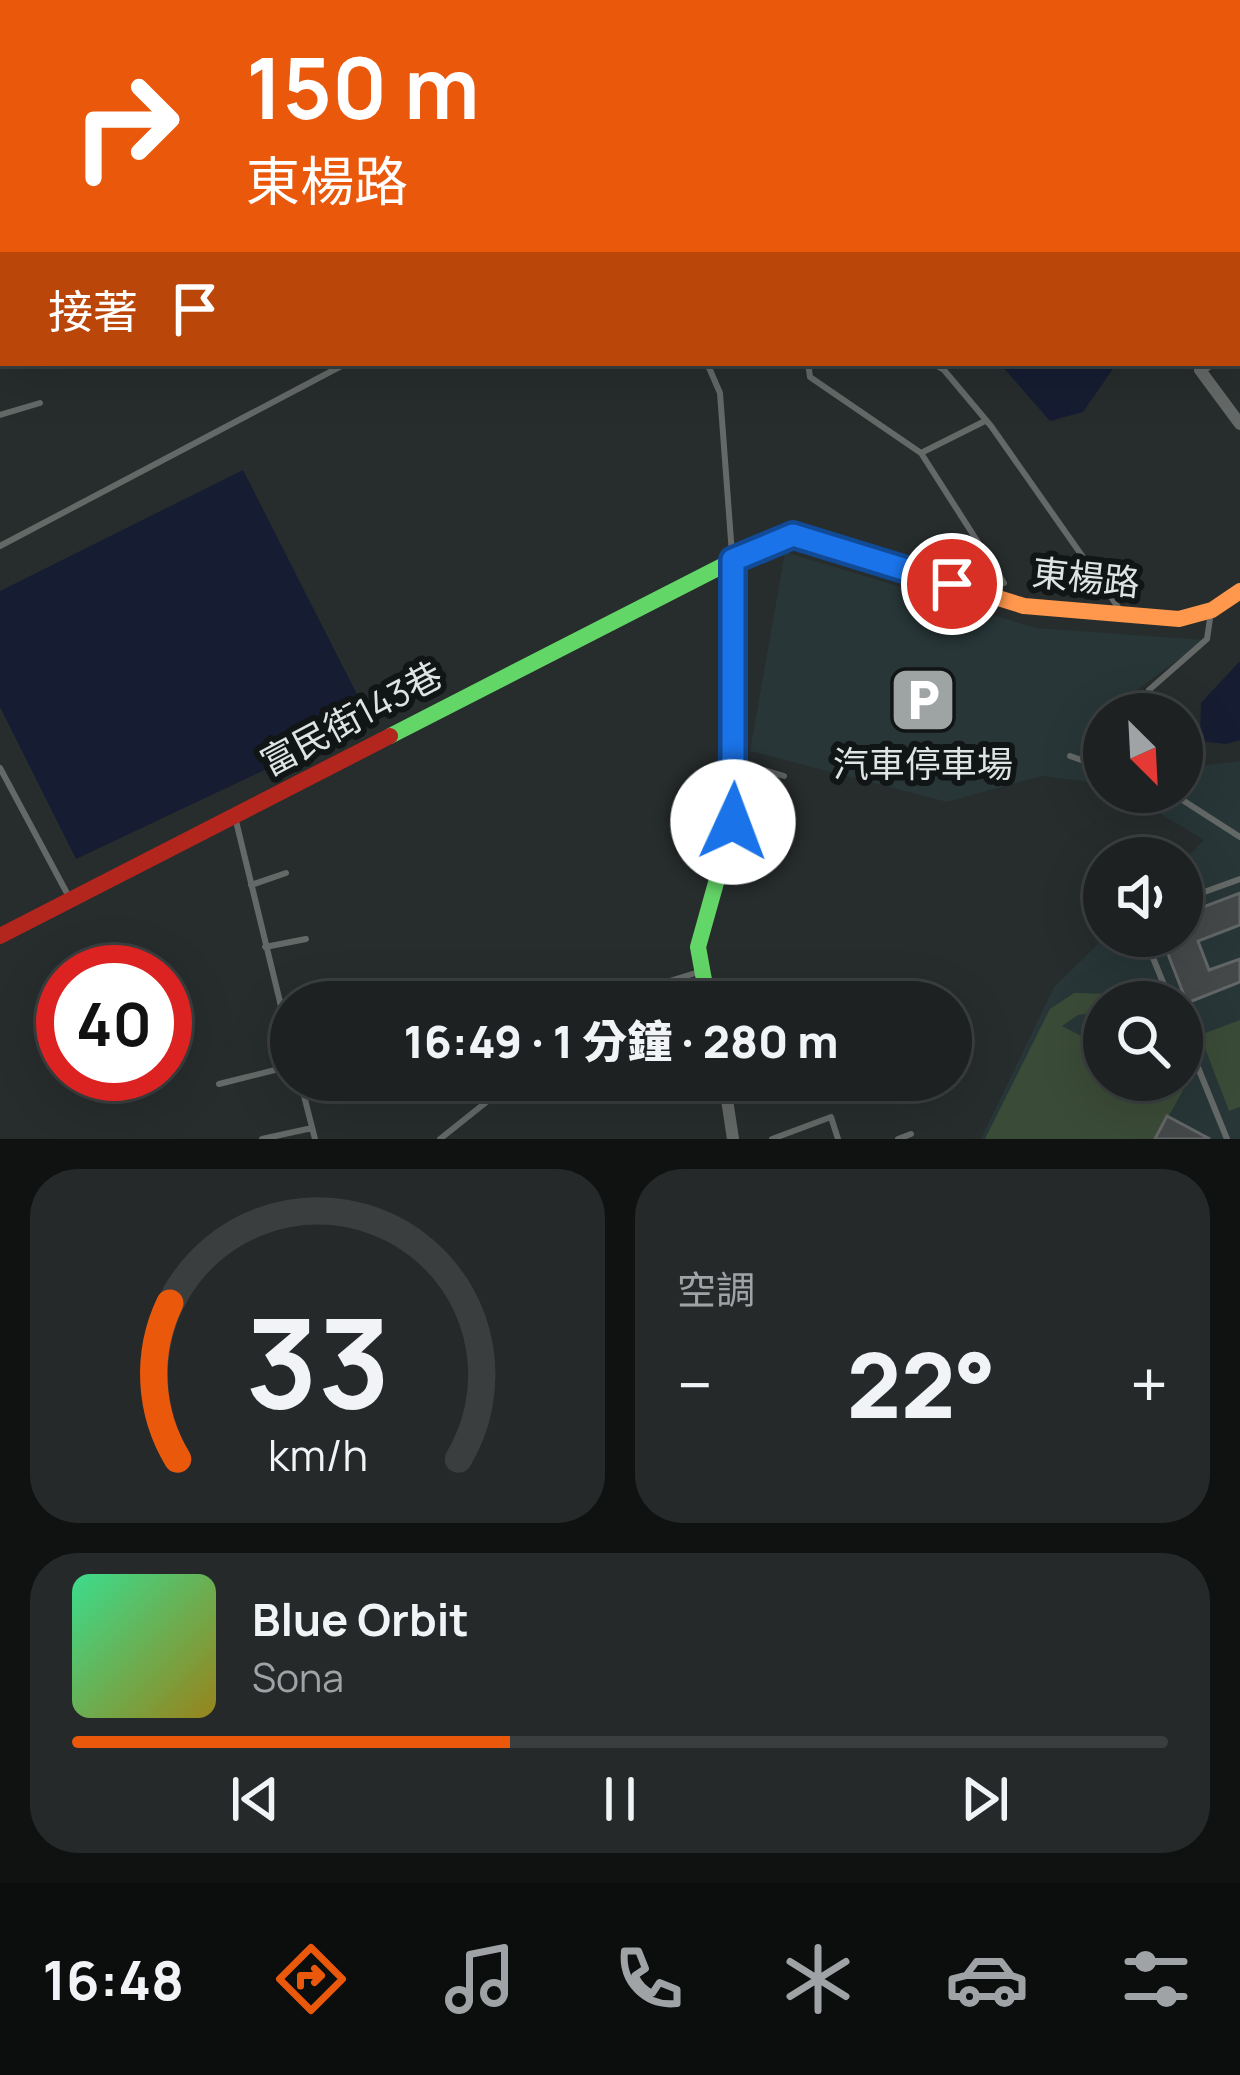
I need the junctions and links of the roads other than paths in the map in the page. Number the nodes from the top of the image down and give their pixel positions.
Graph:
1 (340, 366) edge
2 (708, 366) edge
3 (808, 366) edge
4 (937, 366) edge
5 (1204, 366) edge
6 (40, 403) dead end
7 (1234, 405) edge
8 (0, 415) edge
9 (985, 422) junction
10 (1240, 424) edge
11 (921, 453) junction
12 (0, 545) edge
13 (733, 560) junction
14 (1004, 583) dead end
15 (1240, 591) edge
16 (1212, 610) junction
17 (1123, 614) junction
18 (1149, 690) dead end
19 (1070, 756) dead end
20 (735, 760) junction
21 (1083, 761) edge
22 (0, 768) edge
23 (784, 776) dead end
24 (1203, 813) edge
25 (235, 815) junction
26 (1240, 836) edge
27 (286, 873) dead end
28 (1240, 879) edge
29 (251, 885) junction
30 (1203, 892) edge
31 (70, 898) junction
32 (0, 936) edge
33 (306, 938) dead end
34 (266, 947) junction
35 (702, 971) junction
36 (274, 981) edge
37 (670, 981) edge
38 (704, 981) edge
39 (270, 1071) edge
40 (1203, 1080) edge
41 (218, 1084) dead end
42 (305, 1101) edge
43 (488, 1101) edge
44 (727, 1101) edge
45 (312, 1128) junction
46 (911, 1135) dead end
47 (262, 1139) edge
48 (315, 1139) edge
49 (440, 1139) edge
50 (733, 1139) edge
51 (772, 1139) edge
52 (838, 1139) edge
53 (898, 1139) edge
54 (1227, 1139) edge

1 - 12 lane
2 - 13 lane
3 - 11 lane
4 - 9 lane
5 - 7 street
6 - 8 lane
7 - 10 street
9 - 11 lane
9 - 17 lane
11 - 14 lane
13 - 17 street, 東楊路
13 - 20 street
13 - 25 street, 富民街143巷
15 - 16 street, 東楊路
16 - 17 street, 東楊路
16 - 18 lane
19 - 21 lane
20 - 23 lane
20 - 35 street
22 - 31 lane
24 - 26 lane
25 - 29 lane
25 - 31 street, 富民街143巷
27 - 29 lane
28 - 30 lane
29 - 34 lane
31 - 32 street, 富民街143巷
33 - 34 lane
34 - 36 lane
35 - 37 lane
35 - 38 street
39 - 41 lane
40 - 54 lane
42 - 45 lane
43 - 49 lane
44 - 50 street
45 - 47 lane
45 - 48 lane
46 - 53 lane
51 - 52 lane

